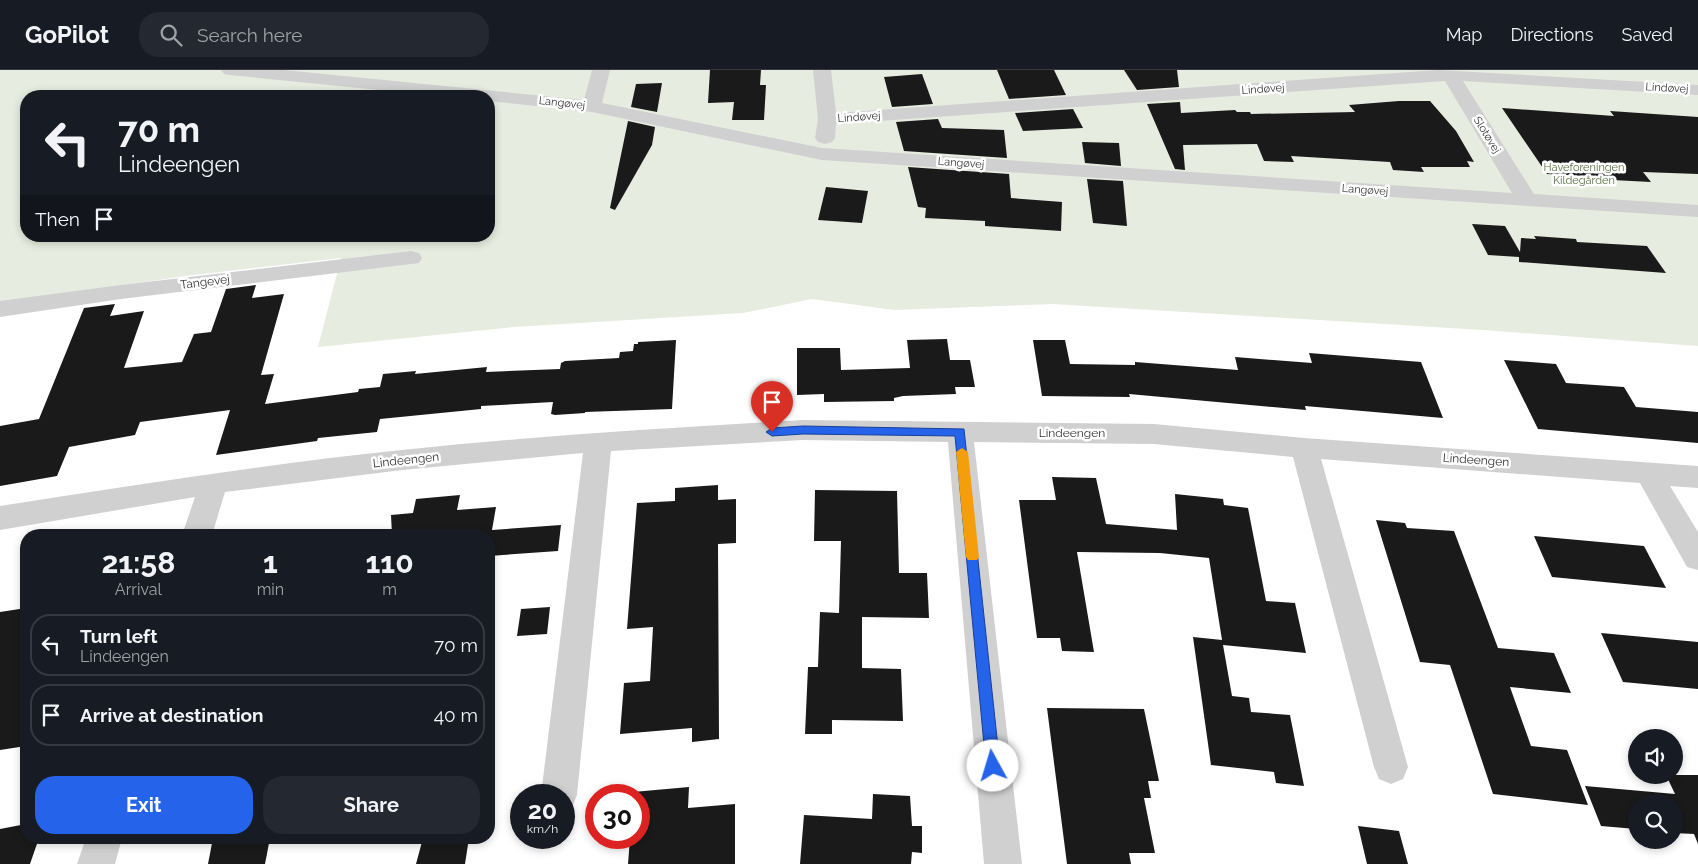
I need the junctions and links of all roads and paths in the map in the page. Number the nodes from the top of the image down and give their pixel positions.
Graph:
1 (230, 70) edge
2 (601, 70) edge
3 (822, 70) edge
4 (1448, 73) edge
5 (431, 90) edge
6 (1698, 90) edge
7 (495, 96) edge
8 (592, 106) junction
9 (827, 119) junction
10 (822, 154) junction
11 (1528, 200) junction
12 (1698, 211) edge
13 (411, 258) dead end
14 (0, 309) edge
15 (960, 432) junction
16 (598, 442) junction
17 (1304, 448) junction
18 (1648, 473) junction
19 (1698, 477) edge
20 (214, 483) junction
21 (0, 518) edge
22 (200, 529) edge
23 (1698, 558) edge
24 (1391, 767) dead end
25 (560, 784) edge
26 (102, 844) edge
27 (96, 864) edge
28 (1003, 864) edge

1 - 5 street, Langøvej
2 - 8 street
3 - 9 street
4 - 6 street, Lindøvej
4 - 9 street, Lindøvej
4 - 11 street, Slotøvej
7 - 8 street, Langøvej
8 - 10 street, Langøvej
9 - 10 street
10 - 11 street, Langøvej
11 - 12 street, Langøvej
13 - 14 street, Tangevej
15 - 16 street, Lindeengen
15 - 17 street, Lindeengen
15 - 28 street
16 - 20 street, Lindeengen
16 - 25 street
17 - 18 street, Lindeengen
17 - 24 street
18 - 19 street, Lindeengen
18 - 23 street
20 - 21 street, Lindeengen
20 - 22 street
26 - 27 street

